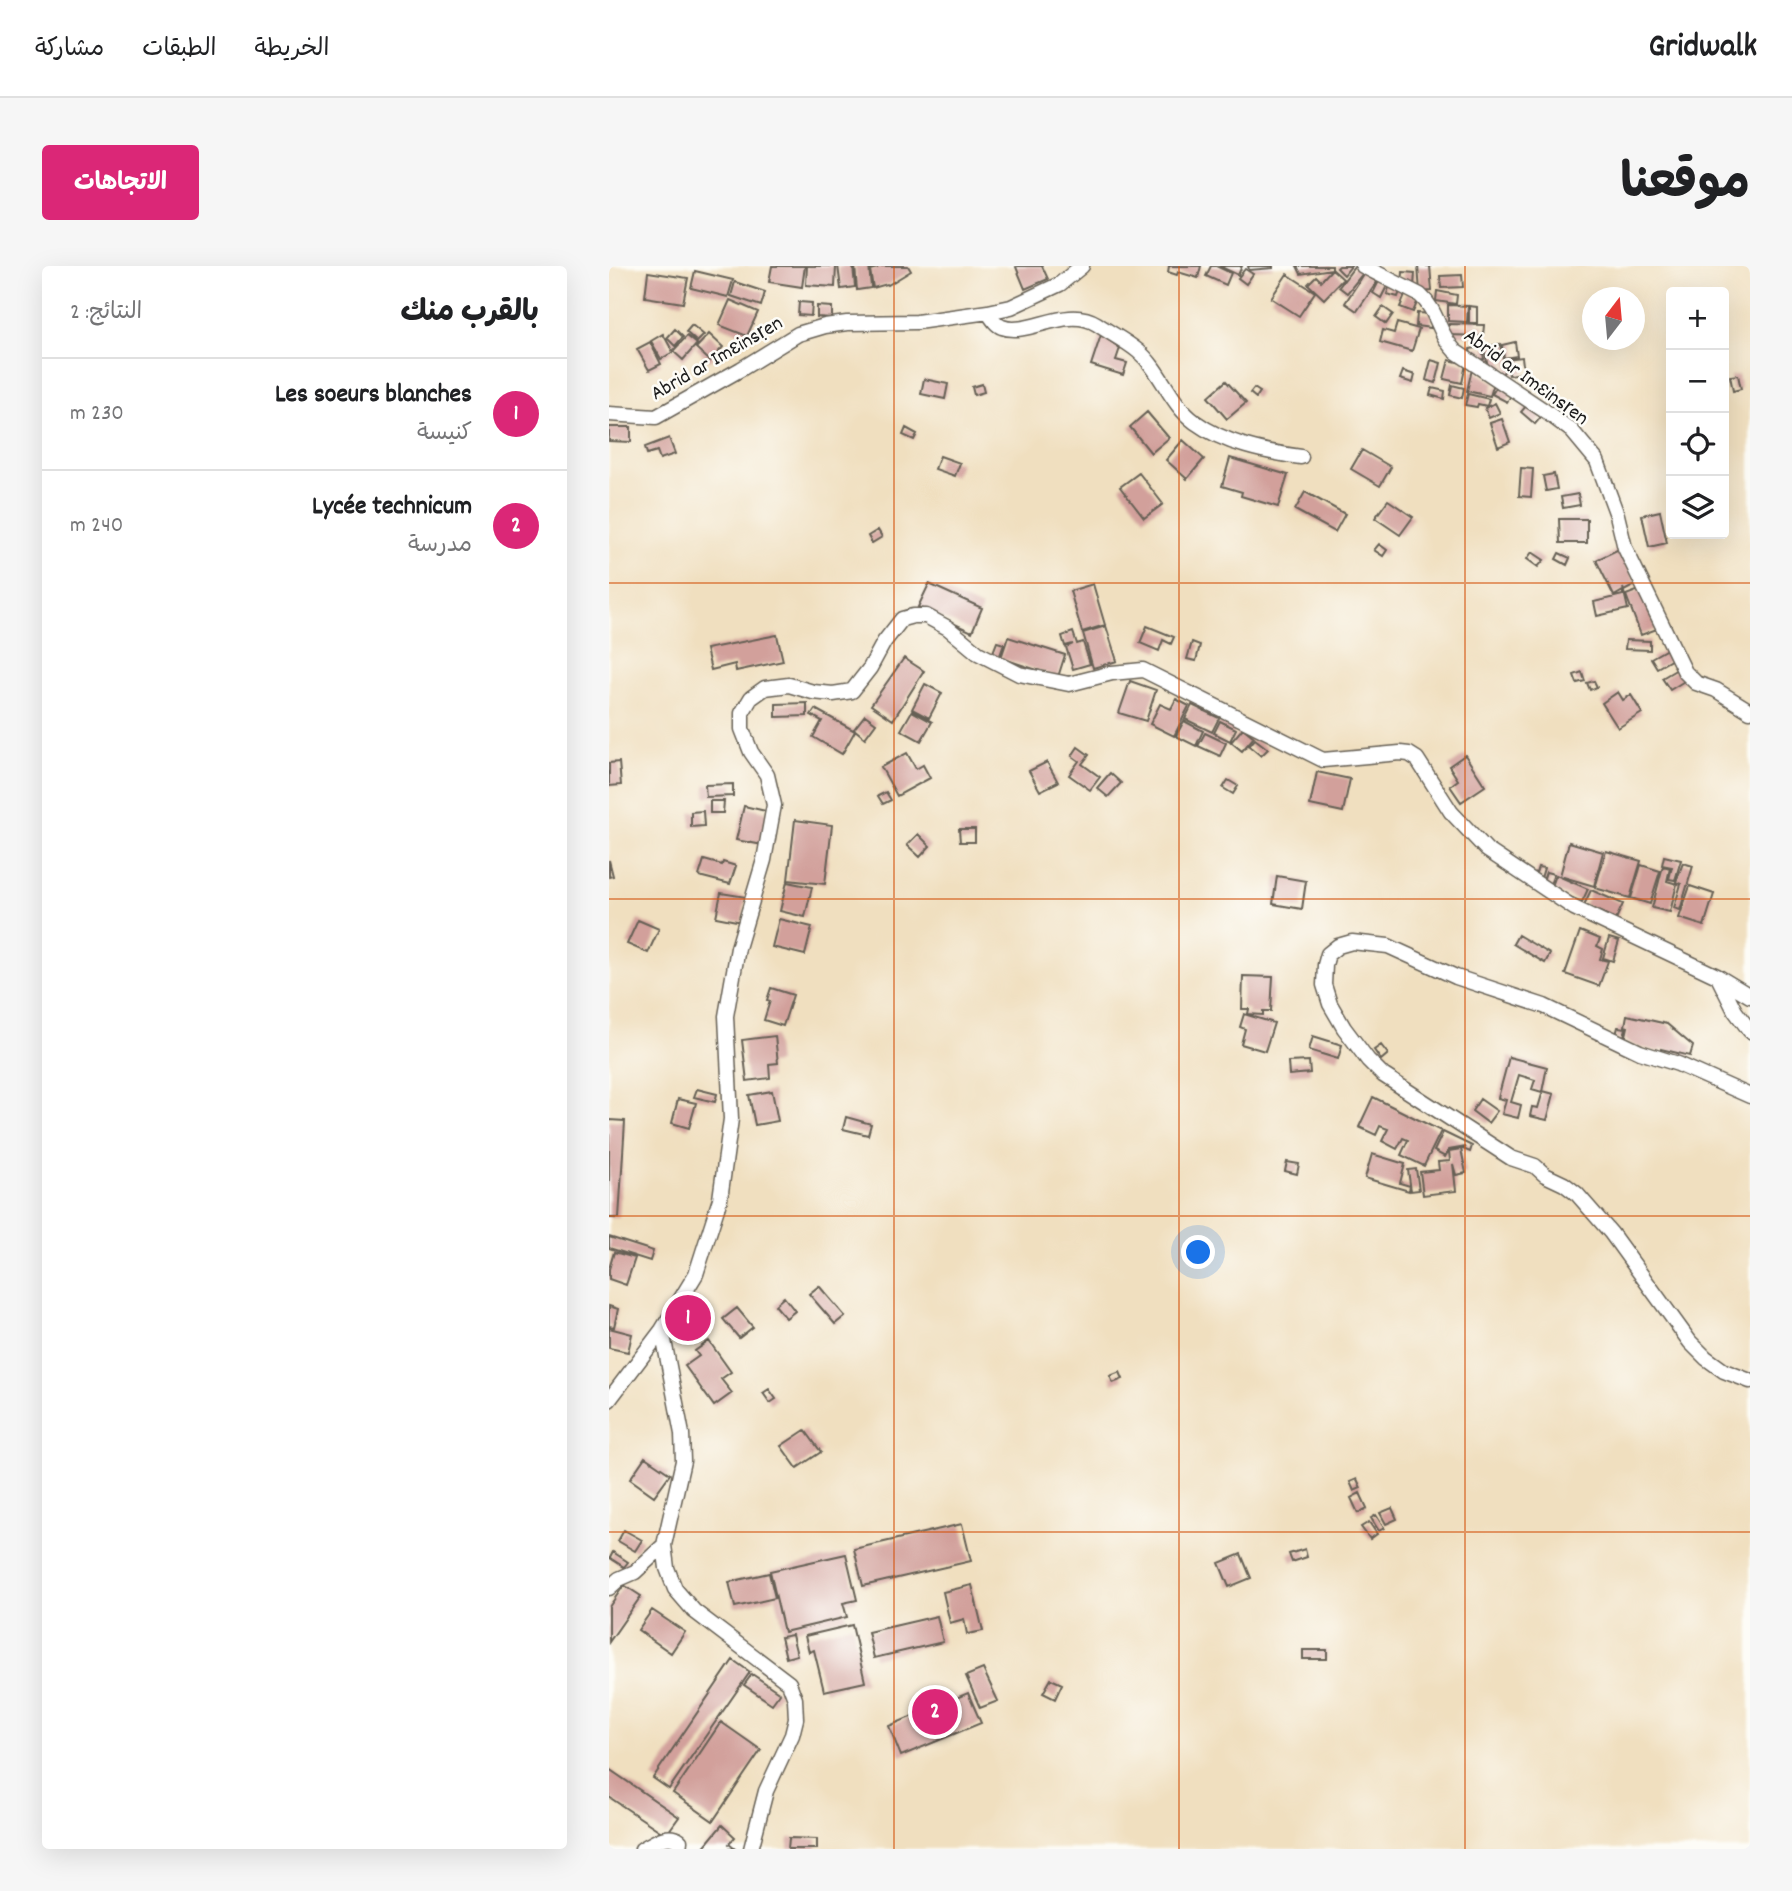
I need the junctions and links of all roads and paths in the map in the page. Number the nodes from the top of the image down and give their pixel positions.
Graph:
1 (1082, 266) edge
2 (1363, 266) edge
3 (988, 312) junction
4 (609, 414) edge
5 (1301, 457) dead end
6 (1750, 711) edge
7 (1717, 976) junction
8 (1750, 996) edge
9 (1750, 1031) edge
10 (1750, 1096) edge
11 (662, 1330) junction
12 (1750, 1381) edge
13 (609, 1400) edge
14 (664, 1545) junction
15 (609, 1588) edge
16 (642, 1849) edge
17 (679, 1849) edge
18 (751, 1849) edge

1 - 3 street, Abrid ar Imɛinsṛen
2 - 6 street, Abrid ar Imɛinsṛen
3 - 4 street, Abrid ar Imɛinsṛen
3 - 5 street
7 - 8 street
7 - 9 street
7 - 11 street
10 - 12 street
11 - 13 street
11 - 14 street
14 - 15 street
14 - 18 street
16 - 17 street

